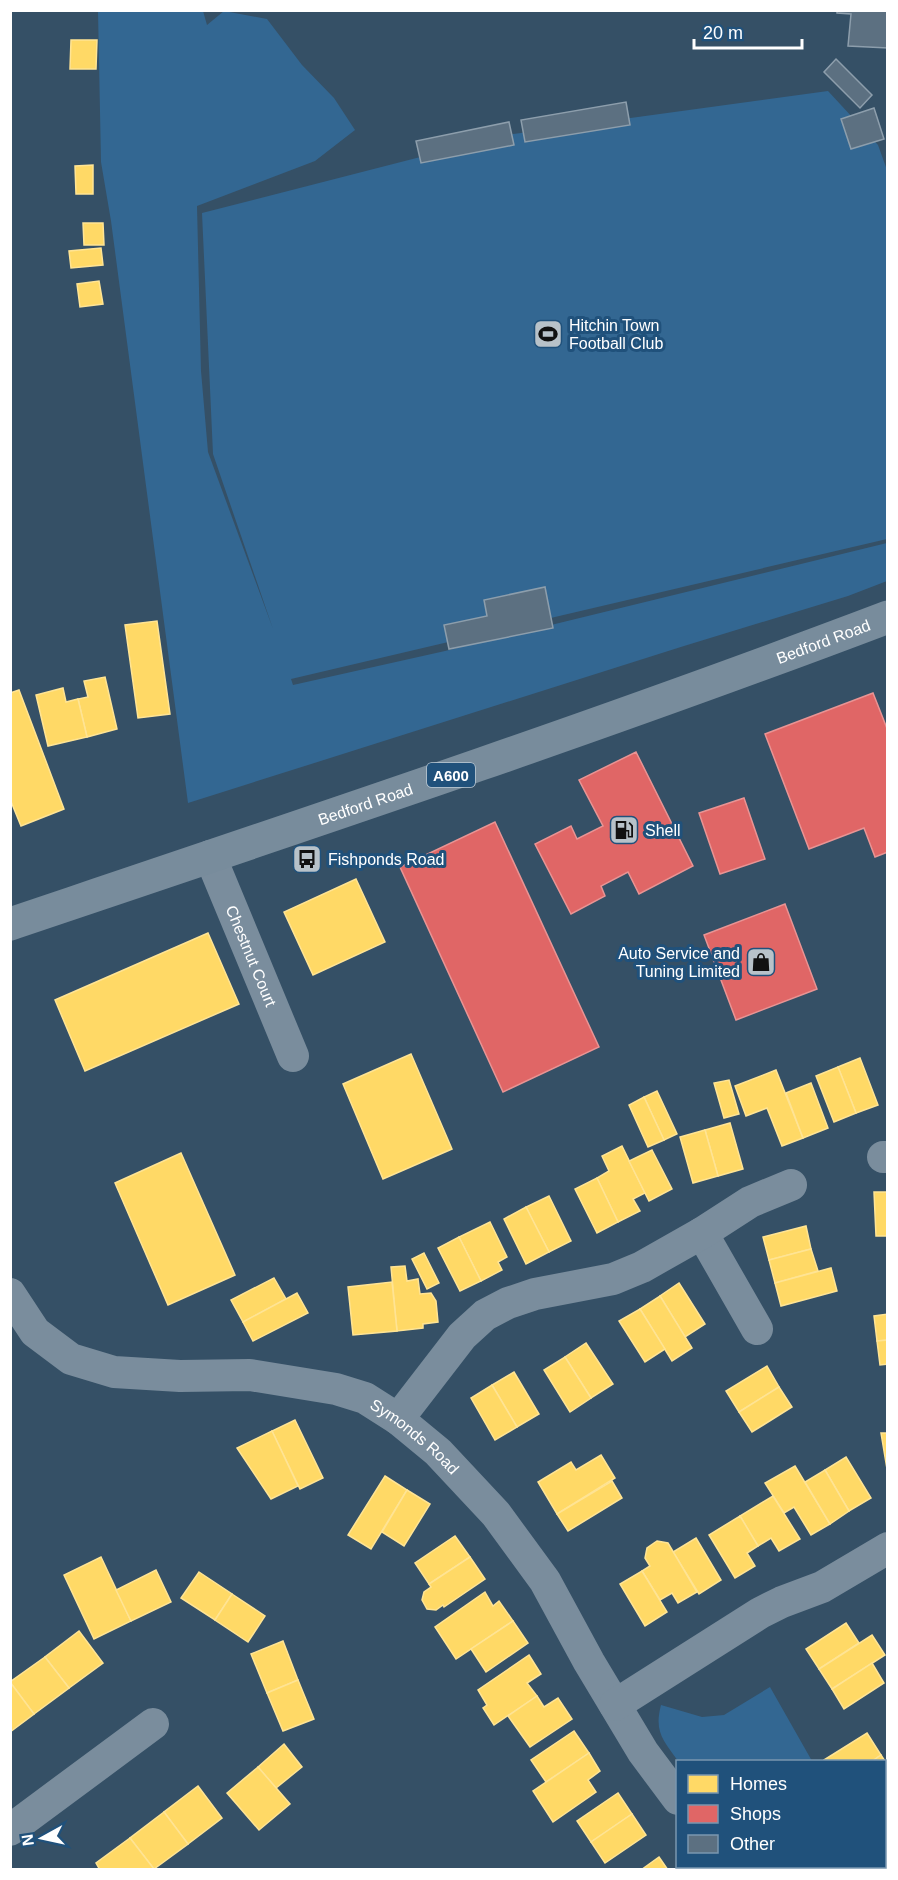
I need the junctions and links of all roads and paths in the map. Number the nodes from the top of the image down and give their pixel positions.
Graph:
1 (888, 617) edge
2 (210, 856) junction
3 (10, 924) edge
4 (293, 1056) dead end
5 (791, 1185) dead end
6 (702, 1233) junction
7 (10, 1294) edge
8 (757, 1329) dead end
9 (398, 1419) junction
10 (888, 1548) edge
11 (615, 1705) junction
12 (153, 1724) dead end
13 (676, 1796) edge
14 (10, 1830) edge

1 - 2 main road, Bedford Road / A600
2 - 3 main road, Bedford Road / A600
2 - 4 street, Chestnut Court
5 - 6 street
6 - 8 street
6 - 9 street
7 - 9 street, Symonds Road
9 - 11 street, Symonds Road
10 - 11 street
11 - 13 street, Symonds Road
12 - 14 street

